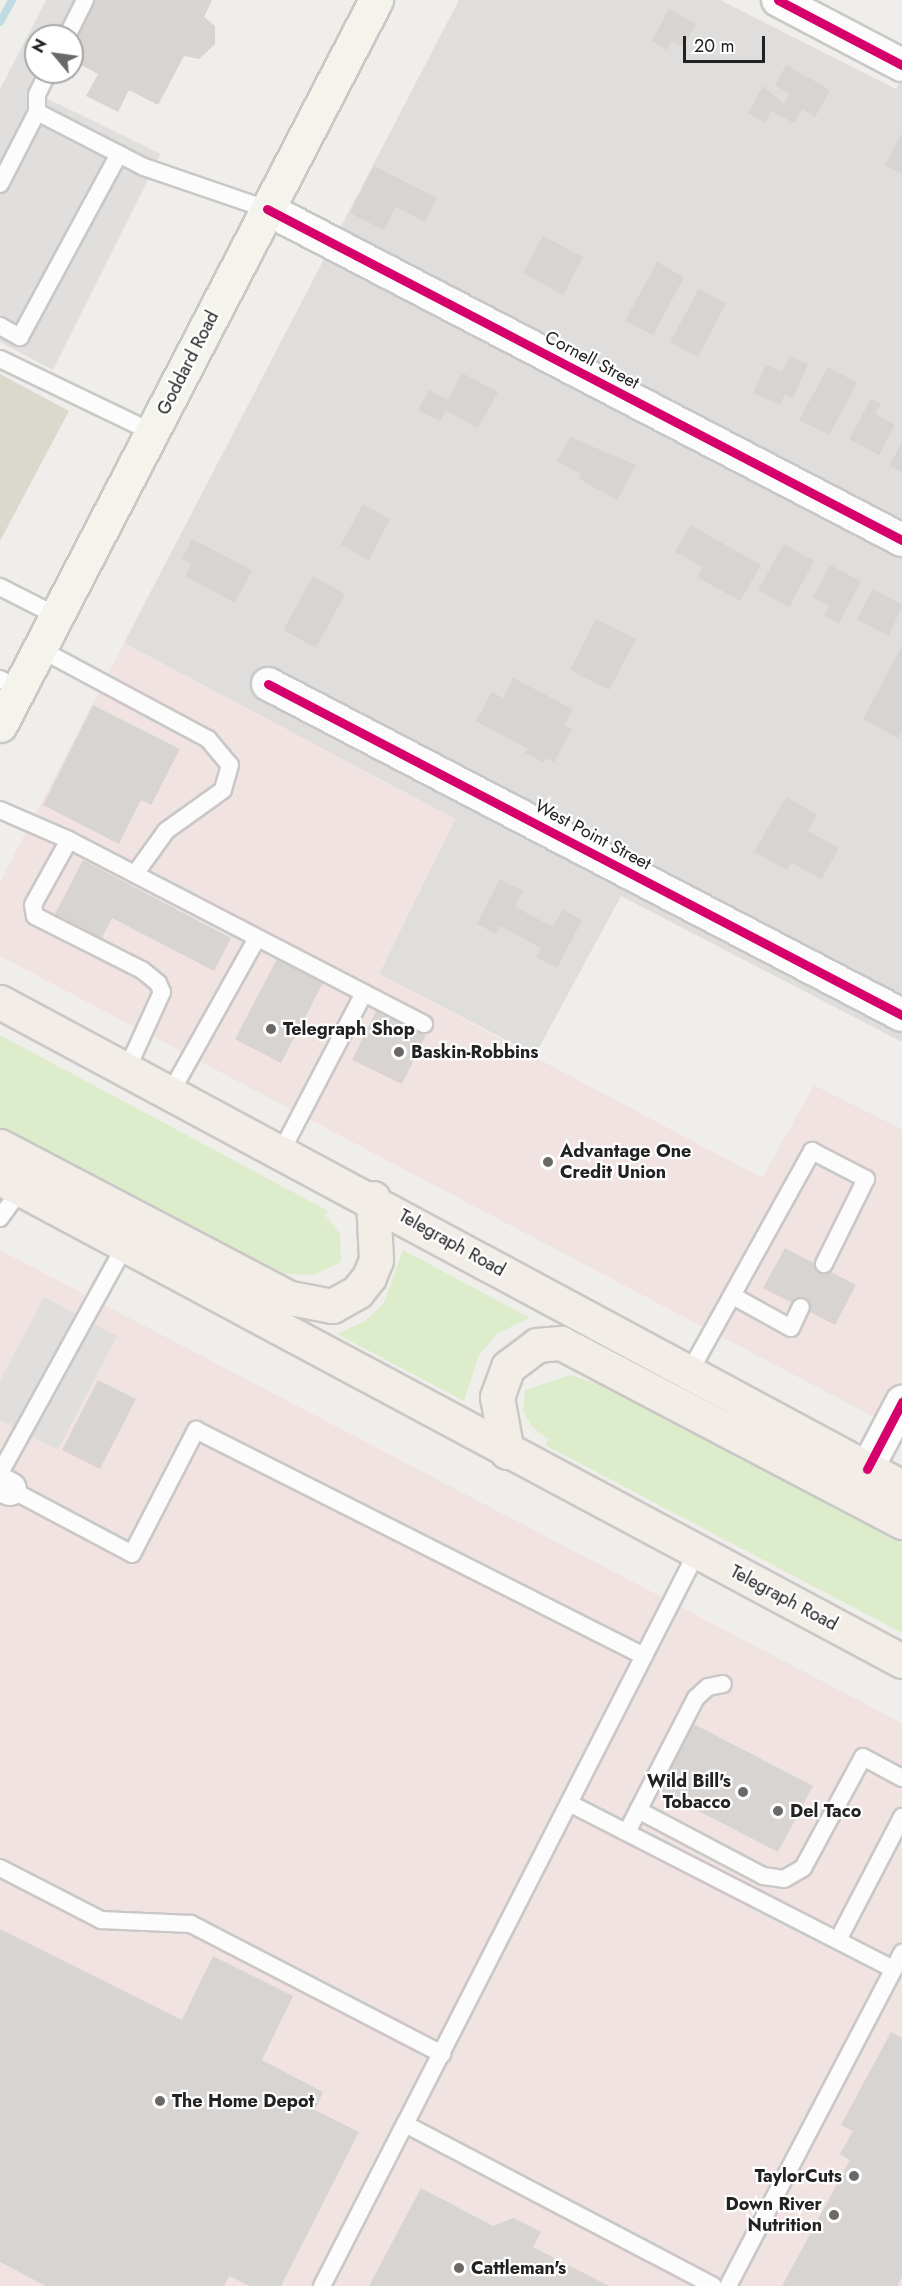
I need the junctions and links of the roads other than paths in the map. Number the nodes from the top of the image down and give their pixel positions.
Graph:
1 (85, 0) edge
2 (376, 0) edge
3 (778, 0) edge
4 (73, 24) edge
5 (902, 65) edge
6 (42, 84) edge
7 (37, 112) junction
8 (119, 154) junction
9 (0, 184) edge
10 (267, 209) junction
11 (0, 326) edge
12 (0, 359) edge
13 (152, 432) junction
14 (902, 540) edge
15 (0, 587) edge
16 (57, 616) junction
17 (40, 649) junction
18 (9, 684) edge
19 (268, 684) dead end
20 (0, 725) edge
21 (0, 810) edge
22 (69, 840) junction
23 (135, 874) junction
24 (256, 938) junction
25 (364, 993) junction
26 (0, 1002) edge
27 (902, 1015) edge
28 (424, 1024) dead end
29 (127, 1069) junction
30 (171, 1092) junction
31 (0, 1146) edge
32 (282, 1150) junction
33 (11, 1183) edge
34 (373, 1198) junction
35 (0, 1218) edge
36 (125, 1246) junction
37 (824, 1264) dead end
38 (733, 1296) junction
39 (801, 1307) dead end
40 (689, 1373) junction
41 (902, 1402) edge
42 (507, 1452) junction
43 (867, 1469) junction
44 (3, 1482) edge
45 (902, 1487) edge
46 (902, 1521) edge
47 (697, 1552) junction
48 (644, 1656) junction
49 (902, 1660) edge
50 (723, 1683) dead end
51 (902, 1778) edge
52 (569, 1803) junction
53 (638, 1810) junction
54 (902, 1817) edge
55 (627, 1832) junction
56 (0, 1868) edge
57 (838, 1940) junction
58 (902, 1953) edge
59 (894, 1969) junction
60 (442, 2054) junction
61 (405, 2124) junction
62 (322, 2286) edge
63 (713, 2286) edge
64 (728, 2286) edge

1 - 4 lane
2 - 10 main road, Goddard Road
3 - 5 street
6 - 7 lane
7 - 8 lane
7 - 9 lane
8 - 10 lane
8 - 11 lane
10 - 13 main road, Goddard Road
10 - 14 street, Cornell Street
12 - 13 lane
13 - 16 main road, Goddard Road
15 - 16 lane
16 - 17 main road, Goddard Road
17 - 18 main road, Goddard Road
17 - 23 lane
18 - 20 main road, Goddard Road
19 - 27 street, West Point Street
21 - 22 lane
22 - 23 lane
22 - 29 lane
23 - 24 lane
24 - 25 lane
24 - 30 lane
25 - 28 lane
25 - 32 lane
26 - 29 main road, Telegraph Road
29 - 30 main road, Telegraph Road
30 - 32 main road, Telegraph Road
31 - 34 main road
32 - 34 main road, Telegraph Road
33 - 35 lane
33 - 36 main road, Telegraph Road
34 - 40 main road, Telegraph Road
36 - 42 main road, Telegraph Road
36 - 44 lane
37 - 38 lane
38 - 39 lane
38 - 40 lane
40 - 43 main road, Telegraph Road
41 - 43 street
42 - 46 main road
42 - 47 main road, Telegraph Road
43 - 45 main road, Telegraph Road
44 - 48 lane
47 - 48 lane
47 - 49 main road, Telegraph Road
48 - 52 lane
50 - 53 lane
51 - 53 lane
52 - 55 lane
52 - 60 lane
53 - 55 lane
54 - 57 lane
55 - 57 lane
56 - 60 lane
57 - 59 lane
58 - 59 lane
59 - 64 lane
60 - 61 lane
61 - 62 lane
61 - 63 lane

